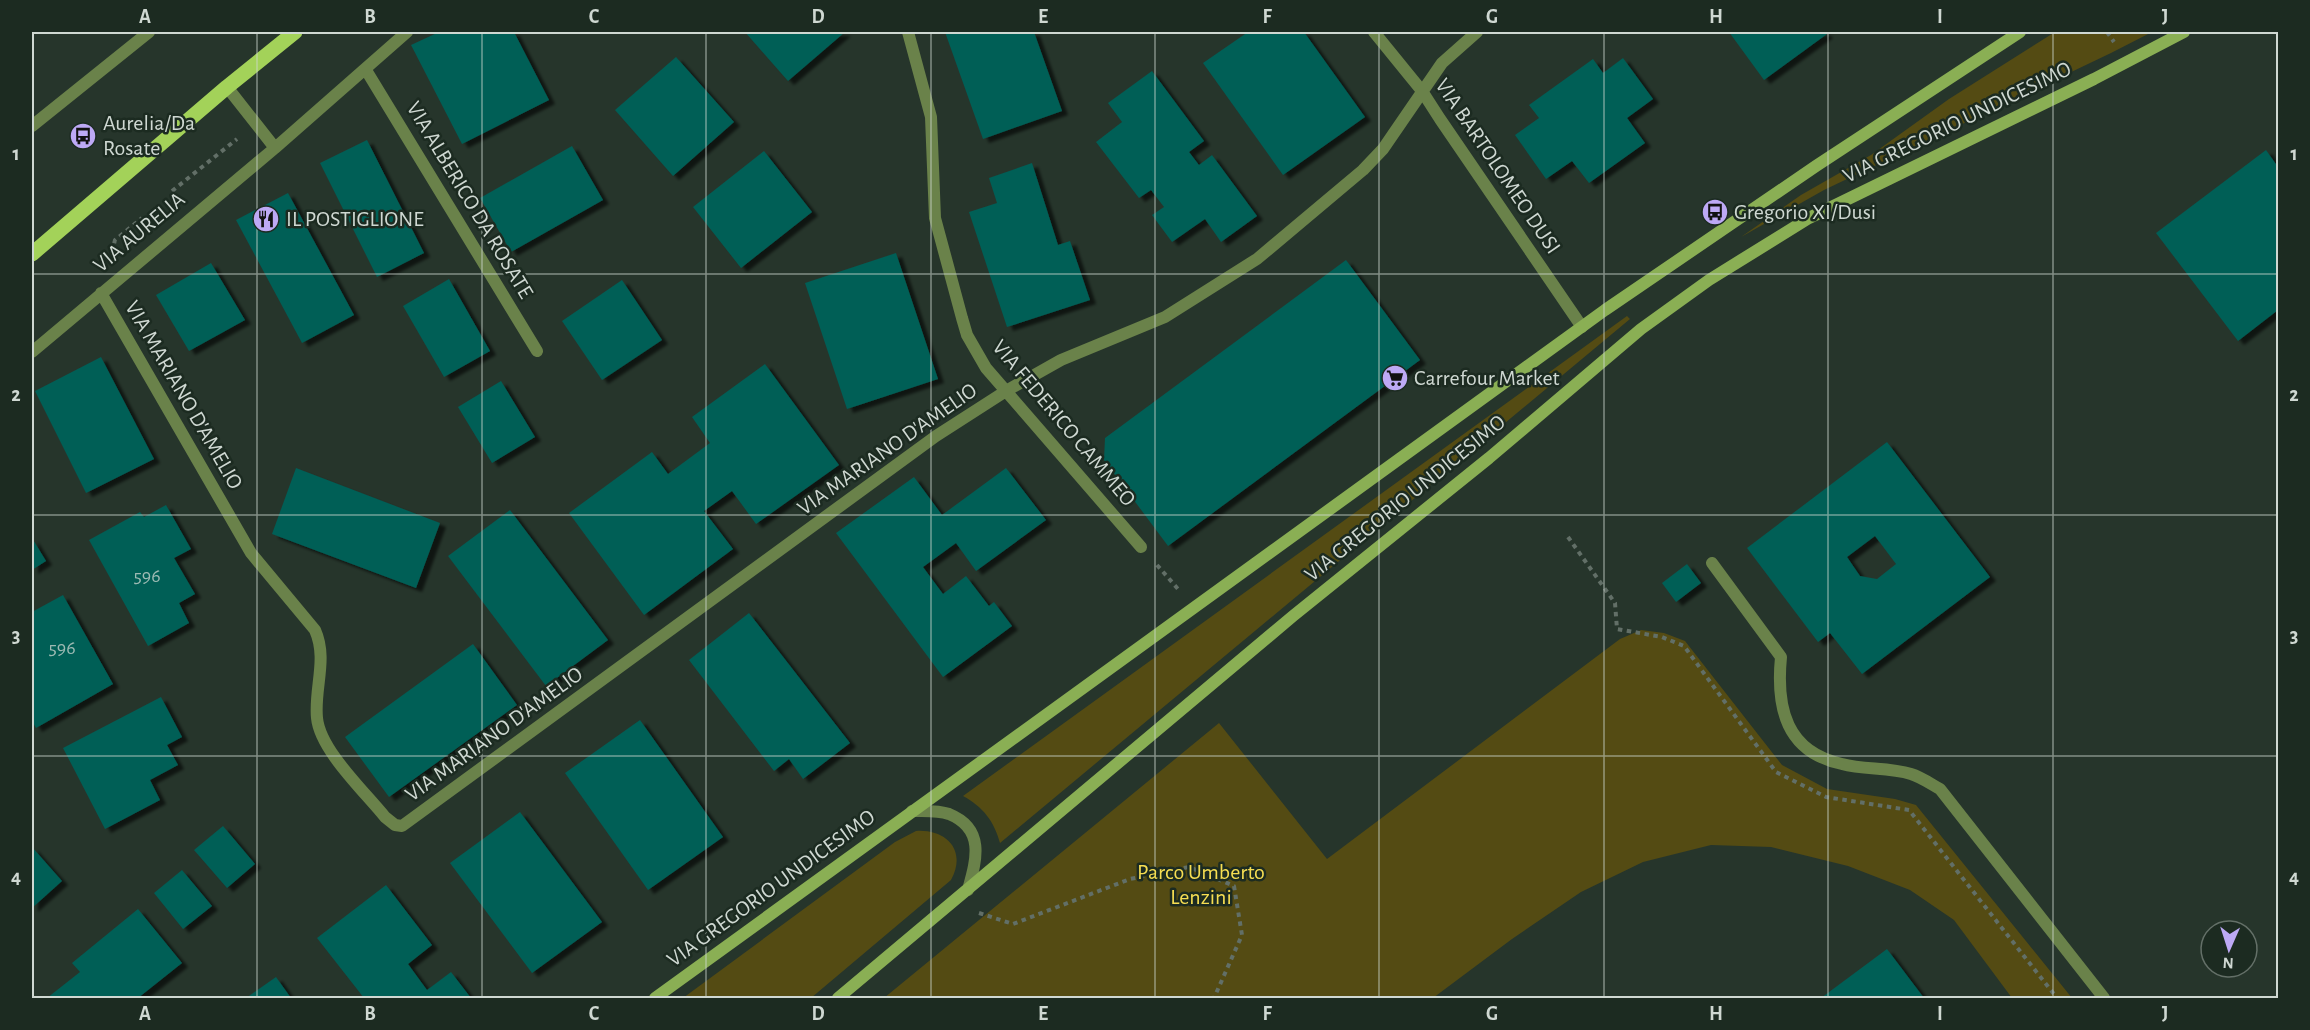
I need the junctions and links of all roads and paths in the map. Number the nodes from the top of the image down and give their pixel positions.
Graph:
1 (149, 32) edge
2 (295, 32) edge
3 (408, 32) edge
4 (908, 32) edge
5 (1374, 32) edge
6 (1477, 32) edge
7 (2020, 32) edge
8 (2184, 32) edge
9 (366, 70) junction
10 (227, 87) junction
11 (1422, 91) junction
12 (257, 123) junction
13 (32, 126) edge
14 (275, 148) junction
15 (172, 191) dead end
16 (142, 218) dead end
17 (115, 240) dead end
18 (32, 254) edge
19 (100, 293) junction
20 (1582, 327) junction
21 (537, 351) dead end
22 (32, 352) edge
23 (1006, 391) junction
24 (1141, 547) joint
25 (1712, 563) dead end
26 (1194, 607) junction
27 (912, 811) junction
28 (968, 890) junction
29 (952, 904) junction
30 (655, 999) edge
31 (838, 999) edge
32 (1214, 999) edge
33 (2104, 999) edge

1 - 13 street
2 - 10 main road
3 - 9 street, VIA AURELIA
4 - 23 street, VIA FEDERICO CAMMEO
5 - 11 street, VIA BARTOLOMEO DUSI
6 - 11 street
7 - 20 street, VIA GREGORIO UNDICESIMO
8 - 28 street, VIA GREGORIO UNDICESIMO
9 - 14 street, VIA AURELIA
9 - 21 street, VIA ALBERICO DA ROSATE
10 - 12 street
10 - 18 main road
11 - 20 street, VIA BARTOLOMEO DUSI
11 - 23 street
12 - 14 street
12 - 15 path
14 - 19 street, VIA AURELIA
16 - 17 path
19 - 22 street, VIA AURELIA
19 - 23 street, VIA MARIANO D'AMELIO
20 - 26 street, VIA GREGORIO UNDICESIMO
23 - 24 street, VIA FEDERICO CAMMEO
24 - 26 path
25 - 33 street
26 - 27 street, VIA GREGORIO UNDICESIMO
27 - 28 street
27 - 30 street, VIA GREGORIO UNDICESIMO
28 - 29 street, VIA GREGORIO UNDICESIMO
29 - 31 street, VIA GREGORIO UNDICESIMO
29 - 32 path

